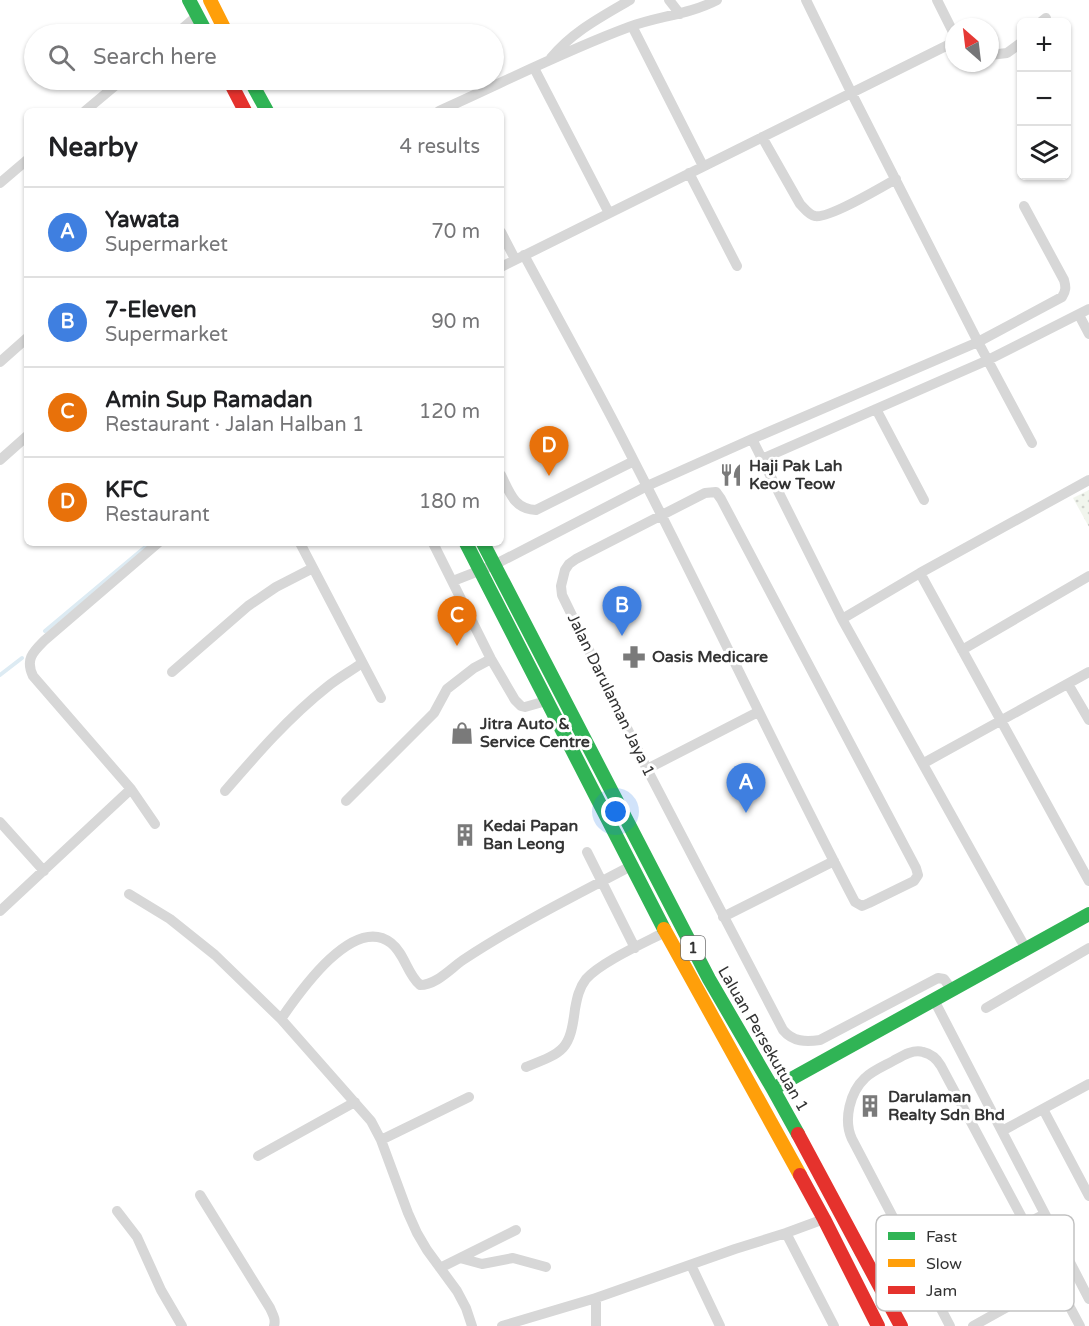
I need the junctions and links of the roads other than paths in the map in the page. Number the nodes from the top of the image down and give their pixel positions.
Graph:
1 (189, 0) edge
2 (630, 0) edge
3 (669, 0) edge
4 (717, 0) edge
5 (806, 0) edge
6 (937, 0) edge
7 (211, 3) edge
8 (680, 14) junction
9 (197, 16) junction
10 (946, 18) edge
11 (188, 24) edge
12 (201, 24) edge
13 (222, 24) edge
14 (632, 26) junction
15 (1017, 46) edge
16 (945, 47) edge
17 (999, 54) edge
18 (549, 60) junction
19 (534, 68) junction
20 (504, 82) edge
21 (110, 90) edge
22 (234, 90) edge
23 (255, 90) edge
24 (485, 90) edge
25 (852, 94) junction
26 (89, 108) edge
27 (243, 108) edge
28 (265, 108) edge
29 (446, 108) edge
30 (762, 137) junction
31 (24, 163) edge
32 (703, 166) junction
33 (689, 173) junction
34 (896, 179) junction
35 (0, 183) edge
36 (1024, 206) dead end
37 (609, 213) junction
38 (504, 236) edge
39 (520, 257) junction
40 (504, 265) edge
41 (737, 266) dead end
42 (1089, 309) edge
43 (1078, 315) junction
44 (1089, 334) edge
45 (24, 341) edge
46 (978, 342) junction
47 (988, 360) junction
48 (0, 362) edge
49 (876, 409) junction
50 (24, 439) edge
51 (752, 439) junction
52 (1032, 443) dead end
53 (762, 459) junction
54 (0, 460) edge
55 (634, 461) junction
56 (1089, 480) edge
57 (504, 482) edge
58 (647, 486) junction
59 (924, 500) dead end
60 (662, 516) junction
61 (155, 546) edge
62 (302, 546) edge
63 (435, 546) edge
64 (468, 546) edge
65 (484, 546) edge
66 (494, 565) junction
67 (313, 568) junction
68 (480, 571) junction
69 (920, 573) junction
70 (1089, 576) edge
71 (453, 581) junction
72 (842, 619) junction
73 (962, 650) junction
74 (491, 659) junction
75 (362, 663) junction
76 (172, 672) dead end
77 (1089, 672) edge
78 (1068, 684) junction
79 (381, 698) dead end
80 (546, 700) junction
81 (758, 712) junction
82 (1089, 720) edge
83 (1000, 721) junction
84 (924, 763) junction
85 (647, 770) junction
86 (131, 789) junction
87 (225, 791) dead end
88 (346, 801) dead end
89 (0, 822) edge
90 (156, 824) dead end
91 (587, 852) dead end
92 (834, 861) junction
93 (631, 866) junction
94 (44, 871) junction
95 (601, 881) junction
96 (1089, 881) edge
97 (129, 894) dead end
98 (0, 911) edge
99 (1089, 914) edge
100 (723, 917) junction
101 (665, 932) junction
102 (635, 948) junction
103 (1089, 948) edge
104 (1026, 949) junction
105 (951, 990) junction
106 (934, 1000) junction
107 (986, 1008) dead end
108 (281, 1019) junction
109 (838, 1031) junction
110 (848, 1048) junction
111 (526, 1066) dead end
112 (1089, 1084) edge
113 (773, 1089) junction
114 (469, 1097) dead end
115 (355, 1102) junction
116 (1043, 1109) junction
117 (1002, 1131) junction
118 (381, 1140) junction
119 (258, 1155) dead end
120 (200, 1195) dead end
121 (1089, 1196) edge
122 (117, 1211) dead end
123 (1045, 1214) edge
124 (892, 1215) edge
125 (1021, 1215) edge
126 (824, 1219) junction
127 (516, 1230) dead end
128 (786, 1233) junction
129 (460, 1258) junction
130 (691, 1265) junction
131 (546, 1267) dead end
132 (440, 1268) junction
133 (1074, 1270) edge
134 (876, 1280) edge
135 (596, 1298) junction
136 (1089, 1299) edge
137 (893, 1311) edge
138 (942, 1311) edge
139 (1000, 1311) edge
140 (1072, 1311) edge
141 (471, 1323) edge
142 (182, 1326) edge
143 (274, 1326) edge
144 (459, 1326) edge
145 (502, 1326) edge
146 (596, 1326) edge
147 (720, 1326) edge
148 (834, 1326) edge
149 (878, 1326) edge
150 (901, 1326) edge
151 (950, 1326) edge
152 (973, 1326) edge
153 (1080, 1326) edge

1 - 9 main road
2 - 18 street
3 - 8 street
4 - 8 street
5 - 25 street
6 - 10 street
7 - 9 street
7 - 13 main road
8 - 14 street
9 - 11 street
9 - 12 main road
14 - 18 street
14 - 32 street
15 - 17 street
16 - 25 street
18 - 19 street
19 - 20 street
19 - 37 street
21 - 26 street
22 - 27 main road
23 - 28 main road
24 - 29 street
25 - 30 street
25 - 34 street
30 - 32 street
30 - 34 street
31 - 35 street
32 - 33 street
33 - 37 street
33 - 41 street
34 - 46 street
36 - 46 street
37 - 39 street
38 - 39 street
39 - 40 street
39 - 55 street
42 - 43 street
43 - 44 street
43 - 47 street
45 - 48 street
46 - 47 street
46 - 51 street
47 - 49 street
47 - 52 street
49 - 53 street
49 - 59 street
50 - 54 street
51 - 53 street
51 - 58 street
53 - 72 street
55 - 57 street
55 - 58 street
56 - 69 street
58 - 60 street
58 - 66 street
60 - 81 street
60 - 85 street, Jalan Darulaman Jaya 1
60 - 92 street
61 - 86 street
62 - 67 street
63 - 71 street
64 - 68 main road, Laluan Persekutuan 1 / 1
65 - 66 main road, Laluan Persekutuan 1 / 1
66 - 68 street
66 - 113 main road, Laluan Persekutuan 1 / 1
67 - 75 street
67 - 76 street
68 - 71 street
68 - 80 main road, Laluan Persekutuan 1 / 1
69 - 72 street
69 - 73 street
70 - 73 street
71 - 74 street
72 - 84 street
73 - 83 street
74 - 80 street
74 - 88 street
75 - 79 street
75 - 87 street
77 - 78 street
78 - 82 street
78 - 83 street
80 - 93 main road, Laluan Persekutuan 1 / 1
81 - 85 street
81 - 92 street
83 - 84 street
83 - 96 street
84 - 104 street
85 - 100 street, Jalan Darulaman Jaya 1
86 - 90 street
86 - 94 street
89 - 94 street
91 - 95 street
92 - 100 street
93 - 95 street
93 - 101 main road, Laluan Persekutuan 1 / 1
94 - 98 street
95 - 102 street
95 - 108 street
97 - 108 street
99 - 104 main road
100 - 109 street, Jalan Darulaman Jaya 1
101 - 102 street
101 - 126 main road, Laluan Persekutuan 1 / 1
102 - 111 street
103 - 107 street
104 - 105 main road
105 - 106 main road
105 - 109 street, Jalan Darulaman Jaya 1
106 - 110 main road
106 - 117 street
108 - 115 street
109 - 110 street
110 - 113 main road
112 - 116 street
113 - 134 main road, Laluan Persekutuan 1 / 1
114 - 118 street
115 - 118 street
115 - 119 street
116 - 117 street
116 - 121 street
117 - 123 street
118 - 132 street
120 - 143 street
122 - 142 street
124 - 125 street
126 - 128 street
126 - 149 main road, Laluan Persekutuan 1 / 1
127 - 129 street
128 - 130 street
128 - 148 street
129 - 131 street
129 - 132 street
130 - 135 street
130 - 147 street
132 - 141 street
133 - 136 street
135 - 145 street
135 - 146 street
137 - 150 main road, Laluan Persekutuan 1 / 1
138 - 151 street
139 - 152 street
140 - 153 street
141 - 144 street

